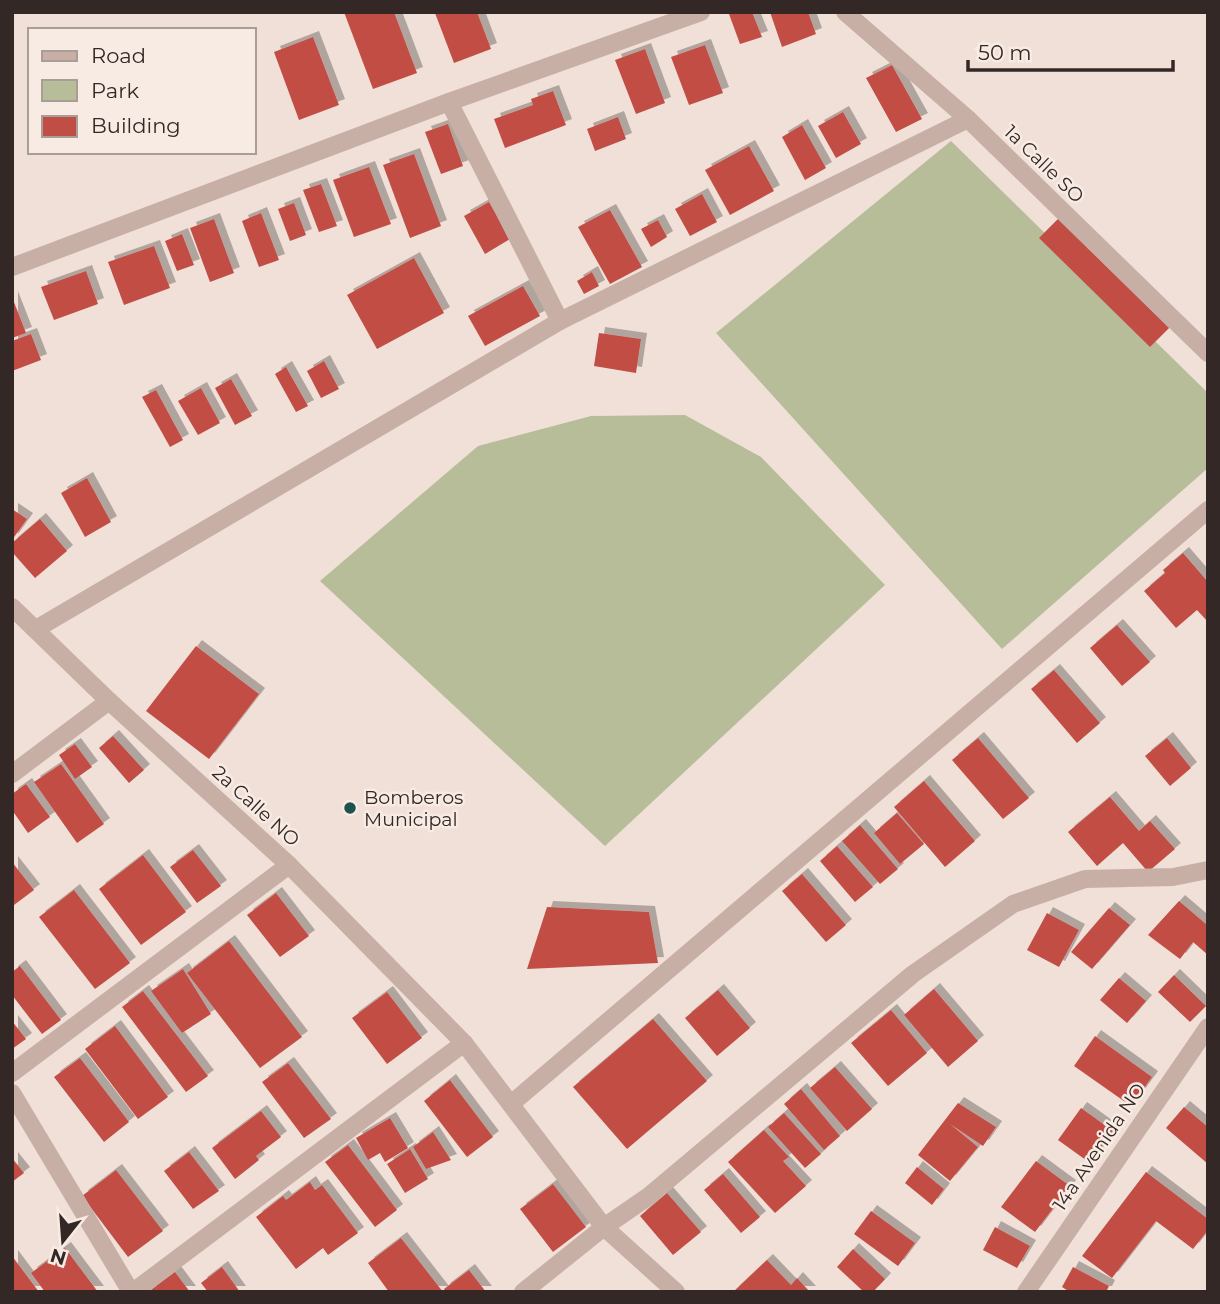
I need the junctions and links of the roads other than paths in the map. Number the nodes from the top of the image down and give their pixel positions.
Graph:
1 (701, 12) edge
2 (845, 12) edge
3 (449, 102) junction
4 (968, 119) junction
5 (12, 268) edge
6 (559, 321) junction
7 (1208, 353) edge
8 (1208, 510) edge
9 (12, 607) edge
10 (36, 629) junction
11 (109, 701) junction
12 (12, 774) edge
13 (289, 865) junction
14 (1208, 870) edge
15 (1208, 1027) edge
16 (464, 1043) junction
17 (12, 1073) edge
18 (12, 1093) edge
19 (511, 1104) junction
20 (604, 1227) junction
21 (132, 1292) edge
22 (523, 1292) edge
23 (676, 1292) edge
24 (1026, 1292) edge

1 - 3 street
2 - 4 street, 1a Calle SO
3 - 5 street
3 - 6 street
4 - 6 street
4 - 7 street, 1a Calle SO
6 - 10 street
8 - 19 street
9 - 10 street, 2a Calle NO
10 - 11 street, 2a Calle NO
11 - 12 street
11 - 13 street, 2a Calle NO
13 - 16 street, 2a Calle NO
13 - 17 street
14 - 20 street
15 - 24 street, 14a Avenida NO
16 - 19 street, 2a Calle NO
16 - 21 street
18 - 21 street
19 - 20 street, 2a Calle NO
20 - 22 street
20 - 23 street, 2a Calle NO

